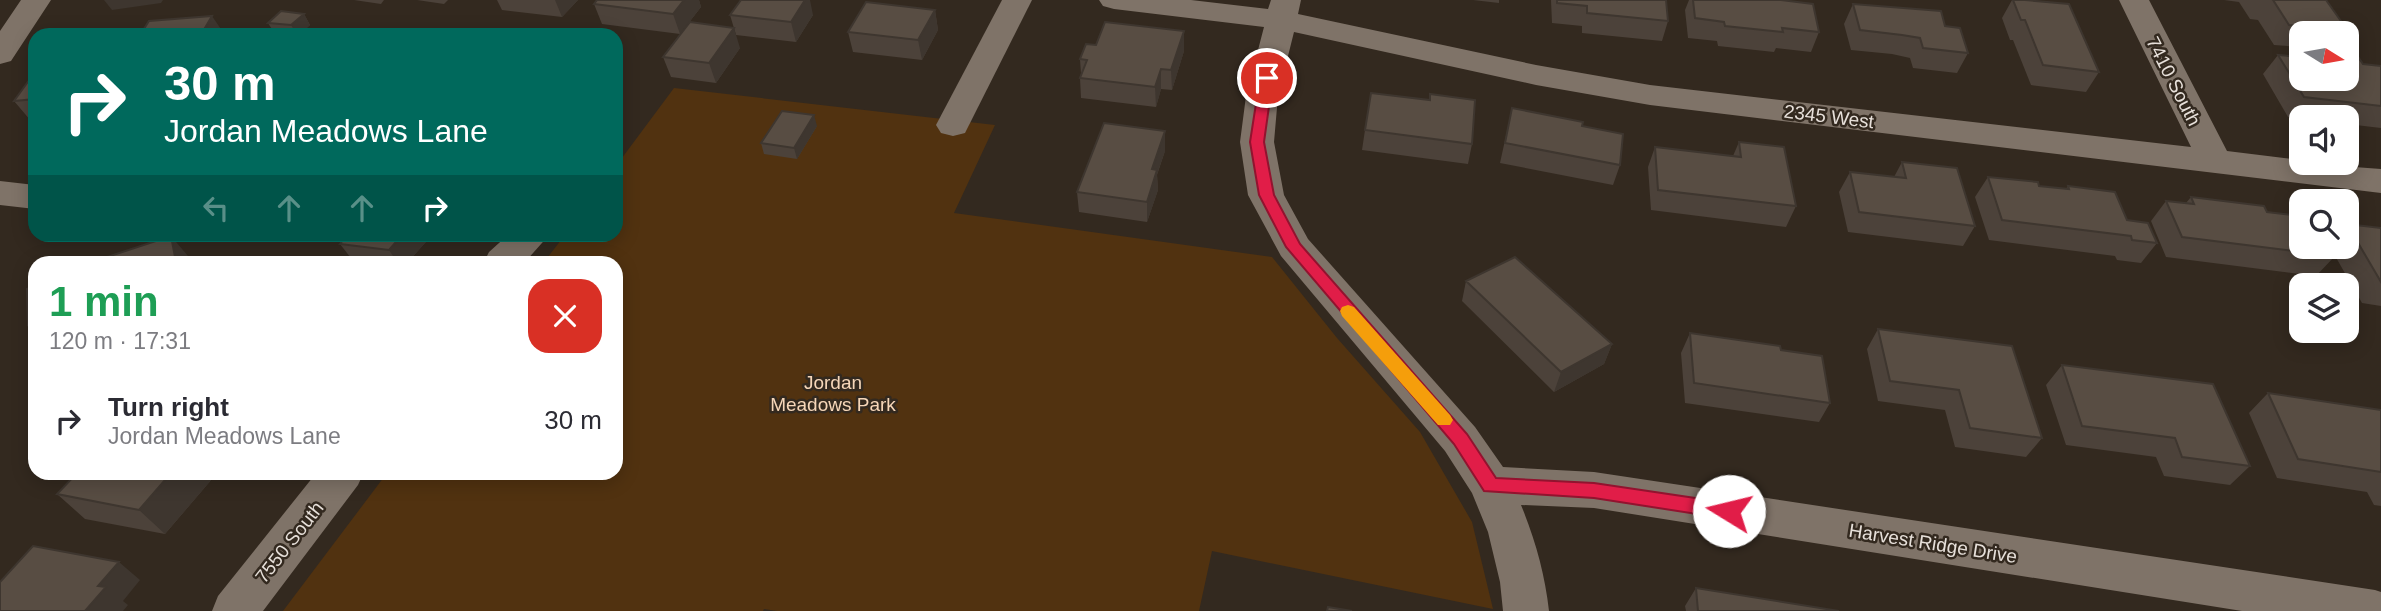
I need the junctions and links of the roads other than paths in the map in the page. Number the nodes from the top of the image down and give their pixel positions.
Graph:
1 (36, 0) edge
2 (1017, 0) edge
3 (1115, 0) edge
4 (2134, 0) edge
5 (1284, 10) edge
6 (0, 54) edge
7 (953, 125) dead end
8 (2215, 161) junction
9 (2381, 181) edge
10 (0, 192) edge
11 (28, 196) edge
12 (523, 242) edge
13 (508, 256) edge
14 (337, 480) edge
15 (1491, 485) junction
16 (235, 611) edge
17 (1526, 611) edge
18 (2375, 611) edge

1 - 6 street
2 - 7 street
3 - 5 street, 2345 West
4 - 8 street, 7410 South
5 - 8 street, 2345 West
5 - 15 street
8 - 9 street, 2345 West
10 - 11 street
12 - 13 street
14 - 16 street, 7550 South
15 - 17 street
15 - 18 street, Harvest Ridge Drive

